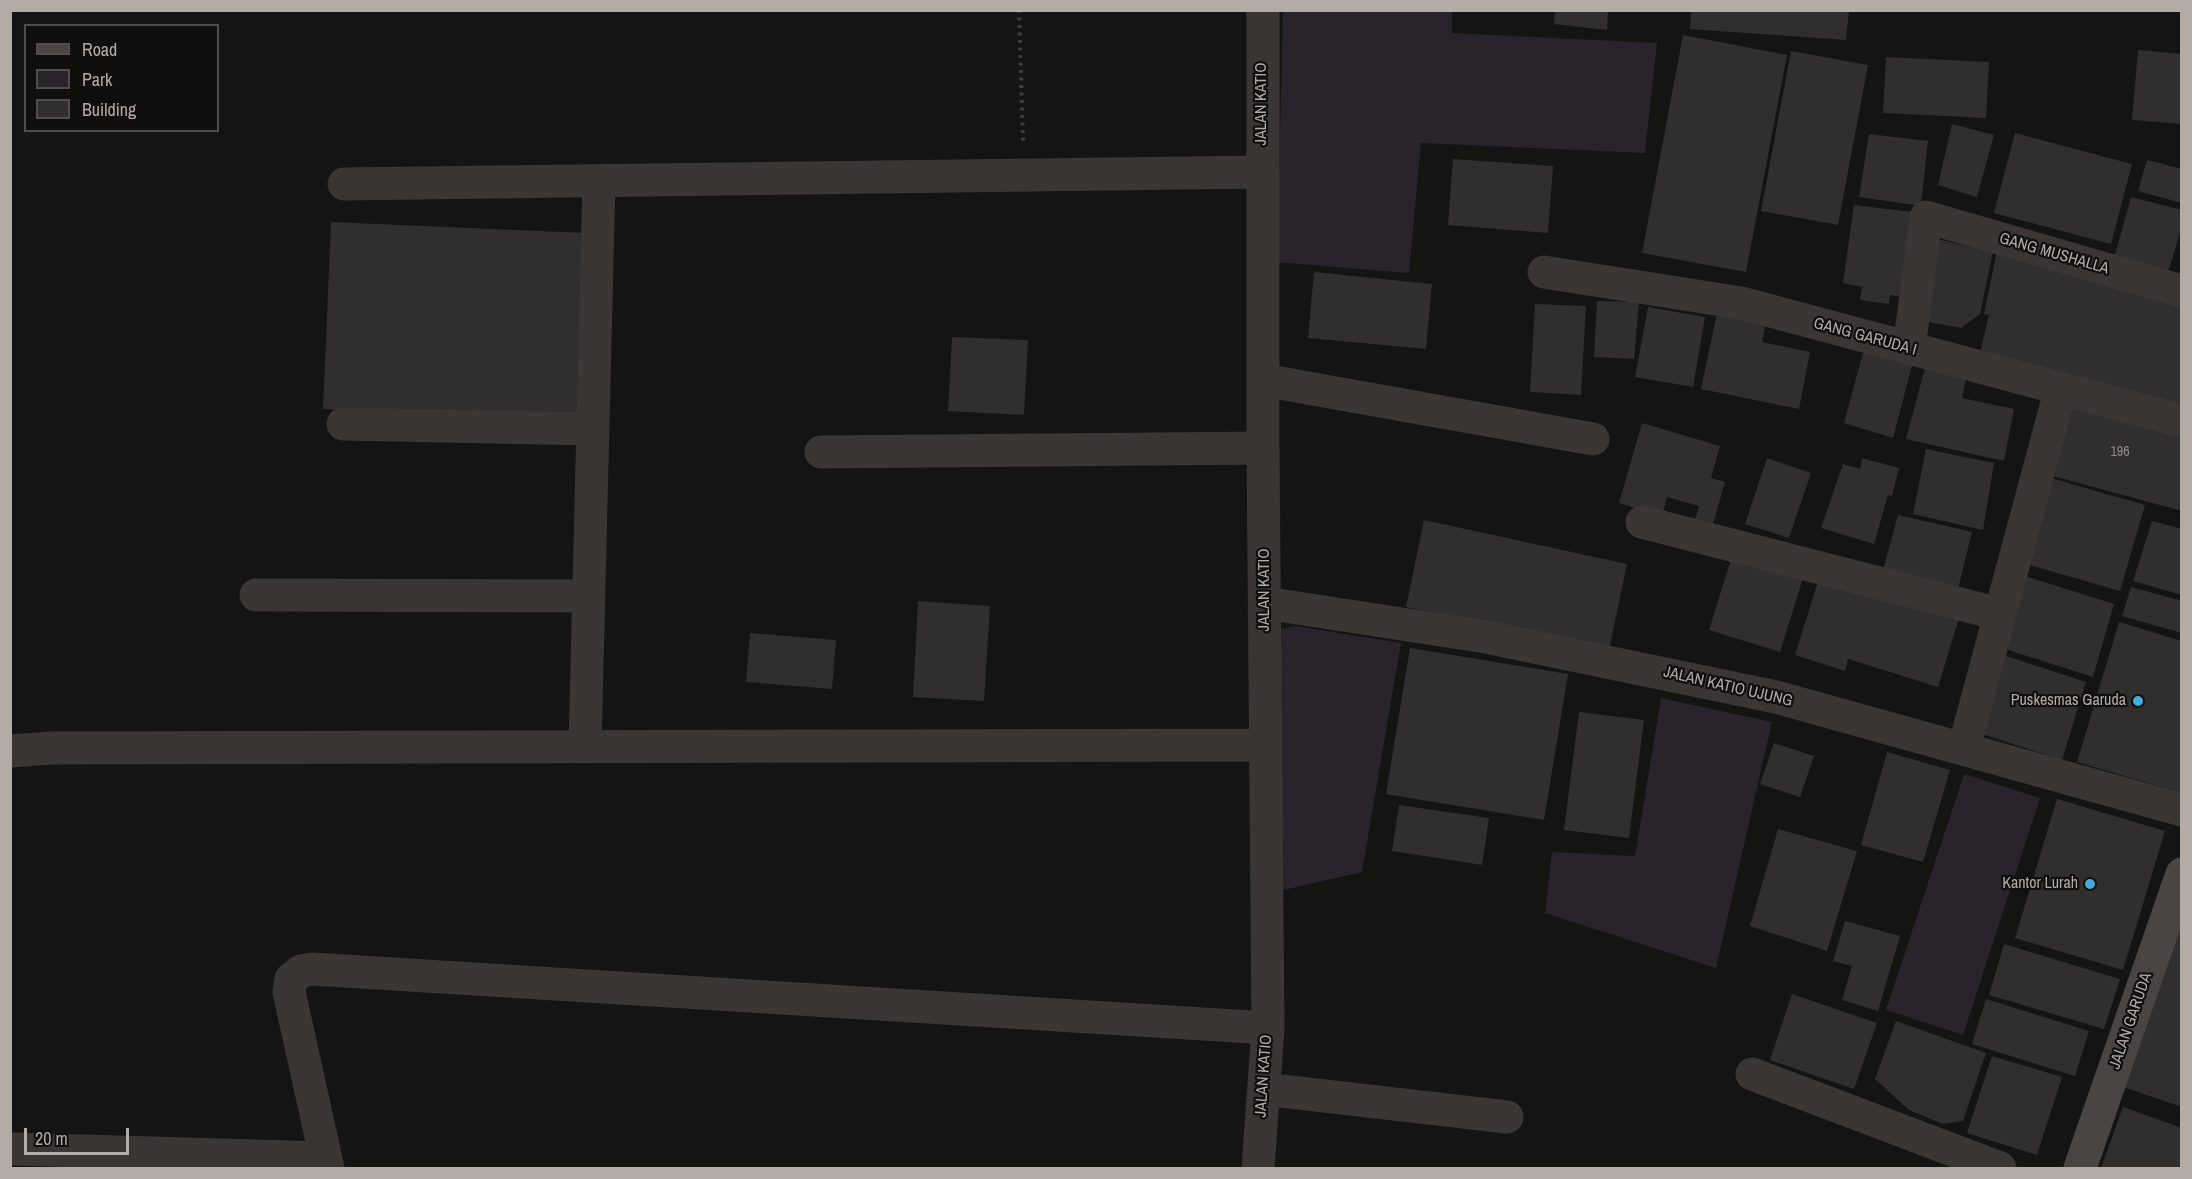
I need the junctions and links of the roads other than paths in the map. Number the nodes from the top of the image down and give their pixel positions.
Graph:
1 (1263, 10) edge
2 (1262, 172) junction
3 (599, 181) junction
4 (344, 184) dead end
5 (1544, 272) dead end
6 (2181, 291) edge
7 (1909, 349) junction
8 (1263, 380) junction
9 (2061, 388) junction
10 (2181, 421) edge
11 (343, 424) dead end
12 (592, 429) junction
13 (1593, 439) dead end
14 (1263, 448) junction
15 (821, 452) dead end
16 (1642, 522) dead end
17 (256, 595) dead end
18 (588, 596) junction
19 (1265, 603) junction
20 (1999, 614) junction
21 (1265, 745) junction
22 (585, 747) junction
23 (1964, 748) junction
24 (10, 751) edge
25 (2181, 810) edge
26 (2181, 874) edge
27 (1268, 1028) junction
28 (1752, 1074) dead end
29 (1264, 1089) junction
30 (1507, 1117) dead end
31 (15, 1150) edge
32 (327, 1163) edge
33 (1258, 1168) edge
34 (2000, 1168) edge
35 (2080, 1168) edge

1 - 2 street, JALAN KATIO
2 - 3 street
2 - 8 street, JALAN KATIO
3 - 4 street
3 - 12 street
5 - 7 street, GANG GARUDA I
6 - 7 street, GANG MUSHALLA
7 - 9 street, GANG GARUDA I
8 - 13 street
8 - 14 street, JALAN KATIO
9 - 10 street, GANG GARUDA I
9 - 20 street
11 - 12 street
12 - 18 street
14 - 15 street
14 - 19 street, JALAN KATIO
16 - 20 street
17 - 18 street
18 - 22 street
19 - 21 street, JALAN KATIO
19 - 23 street, JALAN KATIO UJUNG
20 - 23 street
21 - 22 street
21 - 27 street, JALAN KATIO
22 - 24 street
23 - 25 street, JALAN KATIO UJUNG
26 - 35 street, JALAN GARUDA
27 - 29 street, JALAN KATIO
27 - 32 street
28 - 34 street
29 - 30 street
29 - 33 street, JALAN KATIO
31 - 32 street

